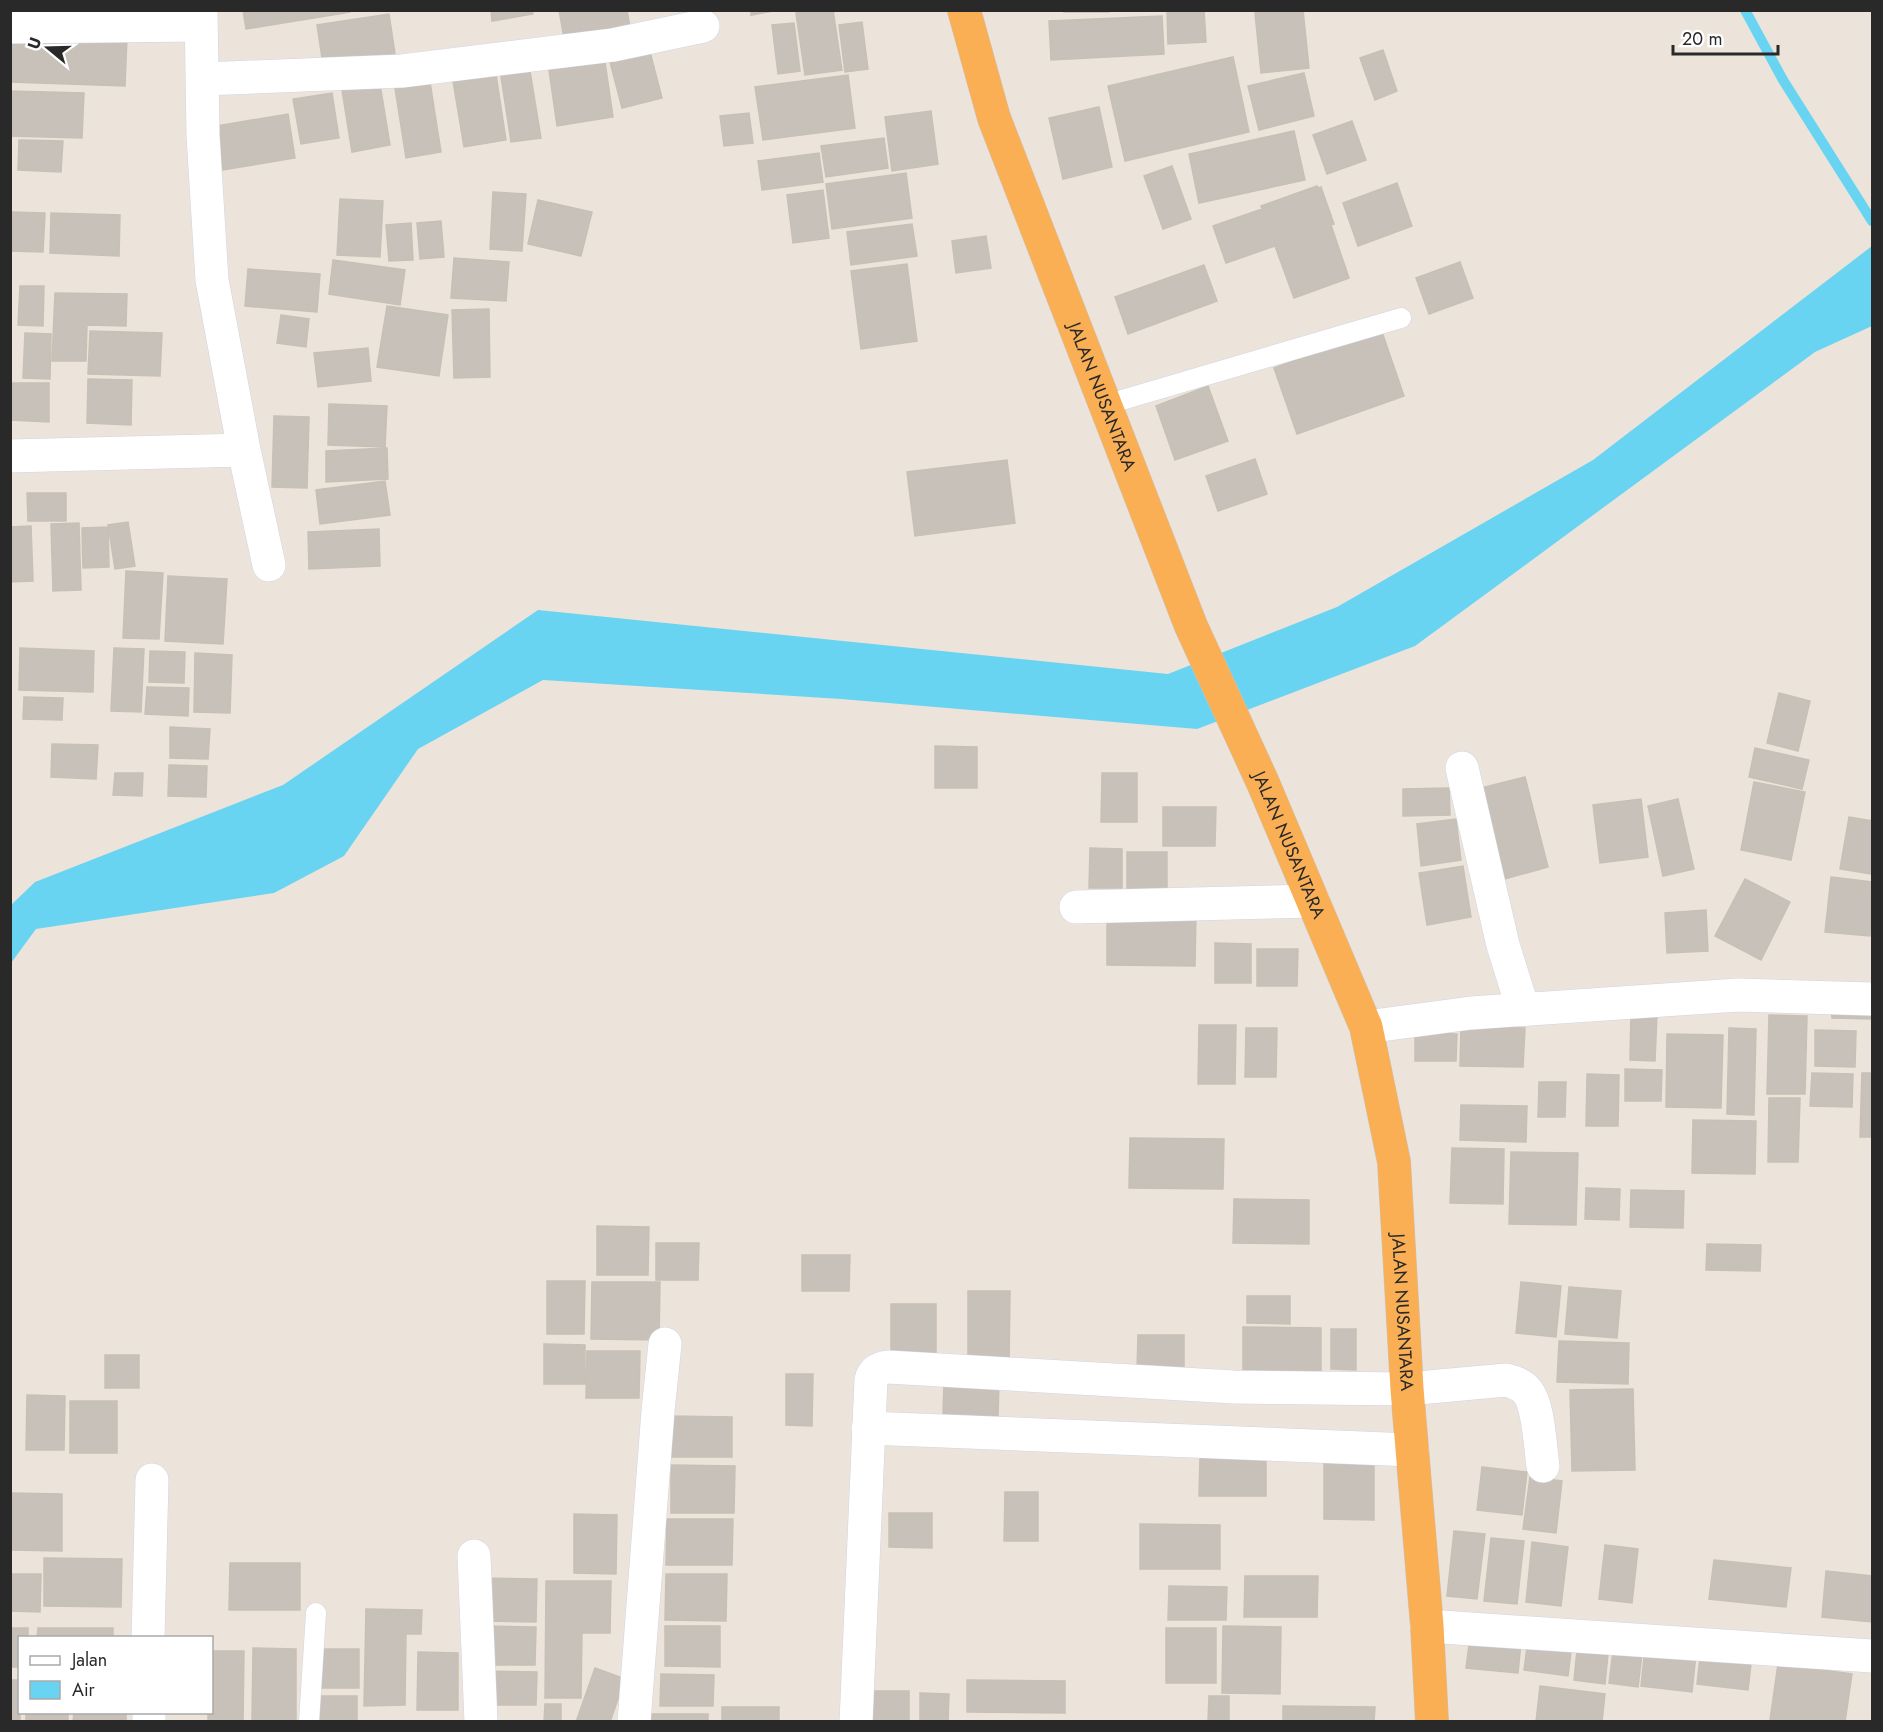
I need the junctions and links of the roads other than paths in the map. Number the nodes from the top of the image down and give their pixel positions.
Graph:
1 (964, 10) edge
2 (201, 18) edge
3 (704, 26) dead end
4 (10, 27) edge
5 (203, 79) junction
6 (1401, 318) dead end
7 (1105, 405) junction
8 (244, 450) junction
9 (10, 456) edge
10 (268, 565) dead end
11 (1462, 768) dead end
12 (1313, 901) junction
13 (1076, 908) dead end
14 (1872, 999) edge
15 (1523, 1009) junction
16 (1366, 1027) junction
17 (665, 1344) dead end
18 (1407, 1389) junction
19 (868, 1428) junction
20 (1412, 1450) junction
21 (1543, 1466) dead end
22 (152, 1480) dead end
23 (474, 1556) dead end
24 (316, 1613) dead end
25 (1427, 1626) junction
26 (148, 1636) edge
27 (1872, 1656) edge
28 (309, 1722) edge
29 (481, 1722) edge
30 (634, 1722) edge
31 (856, 1722) edge
32 (1432, 1722) edge

1 - 7 highway, JALAN NUSANTARA
2 - 4 street
2 - 5 street
3 - 5 street
5 - 8 street
6 - 7 lane
7 - 12 highway, JALAN NUSANTARA
8 - 9 street
8 - 10 street
11 - 15 street
12 - 13 street
12 - 16 highway, JALAN NUSANTARA
14 - 15 street
15 - 16 street
16 - 18 highway, JALAN NUSANTARA
17 - 30 street
18 - 19 street
18 - 20 highway, JALAN NUSANTARA
18 - 21 street
19 - 20 street
19 - 31 street
20 - 25 highway, JALAN NUSANTARA
22 - 26 street
23 - 29 street
24 - 28 lane
25 - 27 street
25 - 32 highway, JALAN NUSANTARA

